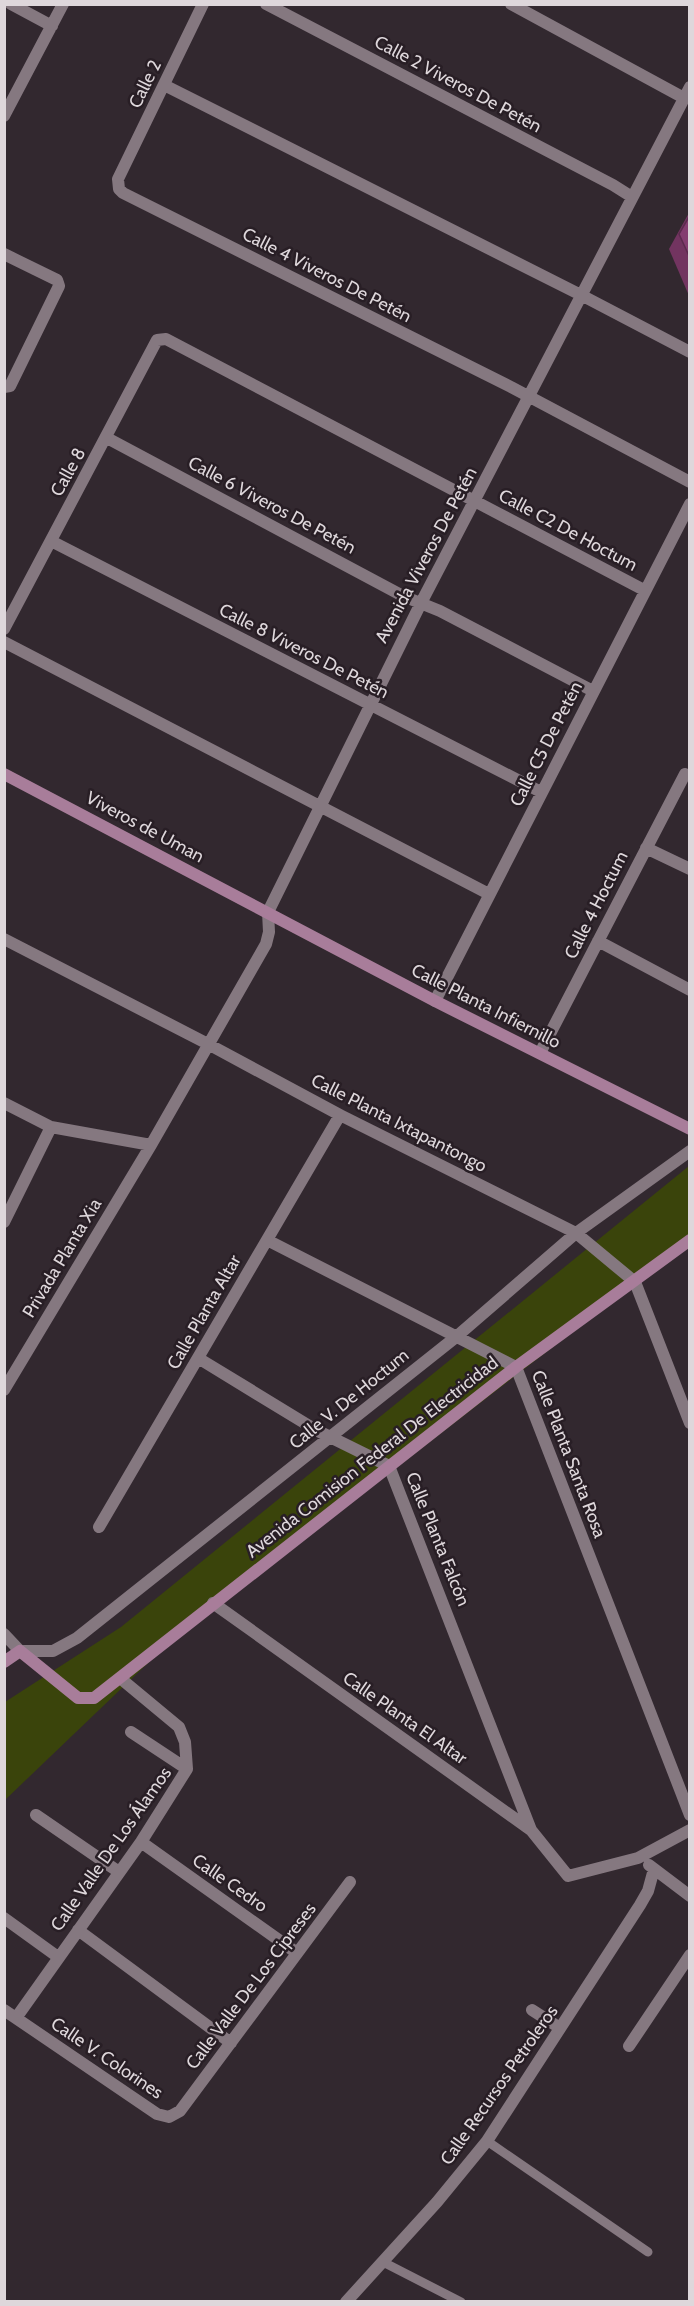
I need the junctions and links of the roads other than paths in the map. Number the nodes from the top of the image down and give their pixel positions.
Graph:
1 (11, 4) edge
2 (63, 4) edge
3 (203, 4) edge
4 (266, 4) edge
5 (511, 4) edge
6 (52, 26) junction
7 (164, 85) junction
8 (687, 92) edge
9 (4, 116) edge
10 (118, 180) joint
11 (632, 197) junction
12 (4, 254) edge
13 (581, 295) junction
14 (690, 352) edge
15 (4, 387) edge
16 (529, 396) junction
17 (107, 438) junction
18 (690, 482) edge
19 (476, 501) junction
20 (690, 504) edge
21 (51, 541) junction
22 (644, 590) junction
23 (421, 603) junction
24 (4, 629) edge
25 (4, 642) edge
26 (593, 691) junction
27 (369, 705) junction
28 (4, 774) edge
29 (685, 774) dead end
30 (541, 792) junction
31 (320, 805) junction
32 (646, 848) junction
33 (690, 869) edge
34 (489, 894) junction
35 (268, 912) junction
36 (4, 939) edge
37 (598, 941) junction
38 (690, 990) edge
39 (435, 1001) junction
40 (208, 1044) junction
41 (540, 1053) junction
42 (4, 1103) edge
43 (340, 1115) junction
44 (688, 1126) edge
45 (51, 1127) junction
46 (151, 1145) junction
47 (690, 1151) edge
48 (4, 1222) edge
49 (576, 1233) junction
50 (267, 1240) junction
51 (690, 1240) edge
52 (635, 1282) junction
53 (456, 1337) junction
54 (198, 1358) junction
55 (516, 1367) junction
56 (4, 1390) edge
57 (690, 1423) edge
58 (330, 1437) junction
59 (389, 1466) junction
60 (99, 1527) dead end
61 (213, 1603) junction
62 (4, 1635) edge
63 (20, 1651) junction
64 (4, 1662) edge
65 (120, 1678) junction
66 (131, 1732) dead end
67 (187, 1769) junction
68 (36, 1815) dead end
69 (690, 1815) edge
70 (531, 1830) junction
71 (690, 1830) edge
72 (141, 1842) junction
73 (638, 1858) junction
74 (654, 1869) junction
75 (119, 1872) junction
76 (350, 1882) dead end
77 (690, 1896) edge
78 (4, 1918) edge
79 (78, 1930) junction
80 (297, 1953) junction
81 (690, 1955) edge
82 (58, 1957) junction
83 (4, 2010) edge
84 (532, 2010) dead end
85 (16, 2018) junction
86 (560, 2028) junction
87 (231, 2043) junction
88 (629, 2046) dead end
89 (180, 2111) joint
90 (487, 2141) junction
91 (648, 2252) dead end
92 (383, 2262) junction
93 (346, 2301) edge
94 (461, 2301) edge

1 - 6 street
2 - 6 street
3 - 7 street, Calle 2
4 - 11 street, Calle 2 Viveros De Petén
5 - 8 street
6 - 9 street
7 - 10 street, Calle 2
7 - 13 street
8 - 11 street, Avenida Viveros De Petén
10 - 16 street, Calle 4 Viveros De Petén
11 - 13 street, Avenida Viveros De Petén
12 - 15 street
13 - 14 street
13 - 16 street, Avenida Viveros De Petén
16 - 18 street, Calle 4 Viveros De Petén
16 - 19 street, Avenida Viveros De Petén
17 - 19 street, Calle 8
17 - 21 street, Calle 8
17 - 23 street, Calle 6 Viveros De Petén
19 - 22 street, Calle C2 De Hoctum
19 - 23 street, Avenida Viveros De Petén
20 - 22 street, Calle C5 De Petén
21 - 24 street, Calle 8
21 - 27 street, Calle 8 Viveros De Petén
22 - 26 street, Calle C5 De Petén
23 - 26 street
23 - 27 street, Avenida Viveros De Petén
25 - 31 street
26 - 30 street, Calle C5 De Petén
27 - 30 street, Calle 8 Viveros De Petén
27 - 31 street, Avenida Viveros De Petén
28 - 35 main road, Viveros de Uman
29 - 32 street, Calle 4 Hoctum
30 - 34 street, Calle C5 De Petén
31 - 34 street
31 - 35 street, Avenida Viveros De Petén
32 - 33 street
32 - 37 street, Calle 4 Hoctum
34 - 39 street, Calle C5 De Petén
35 - 39 main road, Calle Planta Infiernillo
35 - 40 street, Avenida Viveros De Petén
36 - 40 street, Calle Planta Ixtapantongo
37 - 38 street
37 - 41 street, Calle 4 Hoctum
39 - 41 main road, Calle Planta Infiernillo
40 - 43 street, Calle Planta Ixtapantongo
40 - 46 street, Privada Planta Xia
41 - 44 main road, Calle Planta Infiernillo
42 - 45 street
43 - 49 street, Calle Planta Ixtapantongo
43 - 50 street, Calle Planta Altar
45 - 46 street
45 - 48 street
46 - 56 street, Privada Planta Xia
47 - 49 street, Calle V. De Hoctum
49 - 52 street, Calle Planta Ixtapantongo
49 - 53 street, Calle V. De Hoctum
50 - 53 street, Calle Planta Santa Rosa
50 - 54 street, Calle Planta Altar
51 - 52 main road, Avenida Comision Federal De Electricidad
52 - 55 main road, Avenida Comision Federal De Electricidad
52 - 57 street, Calle Planta Ixtapantongo
53 - 55 street, Calle Planta Santa Rosa
53 - 58 street, Calle V. De Hoctum
54 - 58 street, Calle Planta Falcón
54 - 60 street, Calle Planta Altar
55 - 59 main road, Avenida Comision Federal De Electricidad
55 - 69 street, Calle Planta Santa Rosa
58 - 59 street, Calle Planta Falcón
58 - 63 street, Calle V. De Hoctum
59 - 61 main road, Avenida Comision Federal De Electricidad
59 - 70 street, Calle Planta Falcón
61 - 65 main road, Avenida Comision Federal De Electricidad
61 - 70 street, Calle Planta El Altar
62 - 63 street
63 - 64 main road
63 - 65 main road, Avenida Comision Federal De Electricidad
65 - 67 street, Calle Valle De Los Álamos
66 - 67 street
67 - 72 street, Calle Valle De Los Álamos
68 - 75 street
70 - 73 street, Calle Planta El Altar
71 - 73 street
72 - 75 street, Calle Valle De Los Álamos
72 - 80 street, Calle Cedro
73 - 74 street
74 - 77 street
74 - 86 street, Calle Recursos Petroleros
75 - 79 street, Calle Valle De Los Álamos
76 - 80 street, Calle Valle De Los Cipreses
78 - 82 street
79 - 82 street, Calle Valle De Los Álamos
79 - 87 street
80 - 87 street, Calle Valle De Los Cipreses
81 - 88 street
82 - 85 street, Calle Valle De Los Álamos
83 - 85 street, Calle V. Colorines
84 - 86 street
85 - 89 street, Calle V. Colorines
86 - 90 street, Calle Recursos Petroleros
87 - 89 street, Calle Valle De Los Cipreses
90 - 91 lane
90 - 92 street, Calle Recursos Petroleros
92 - 93 street, Calle Recursos Petroleros
92 - 94 lane

